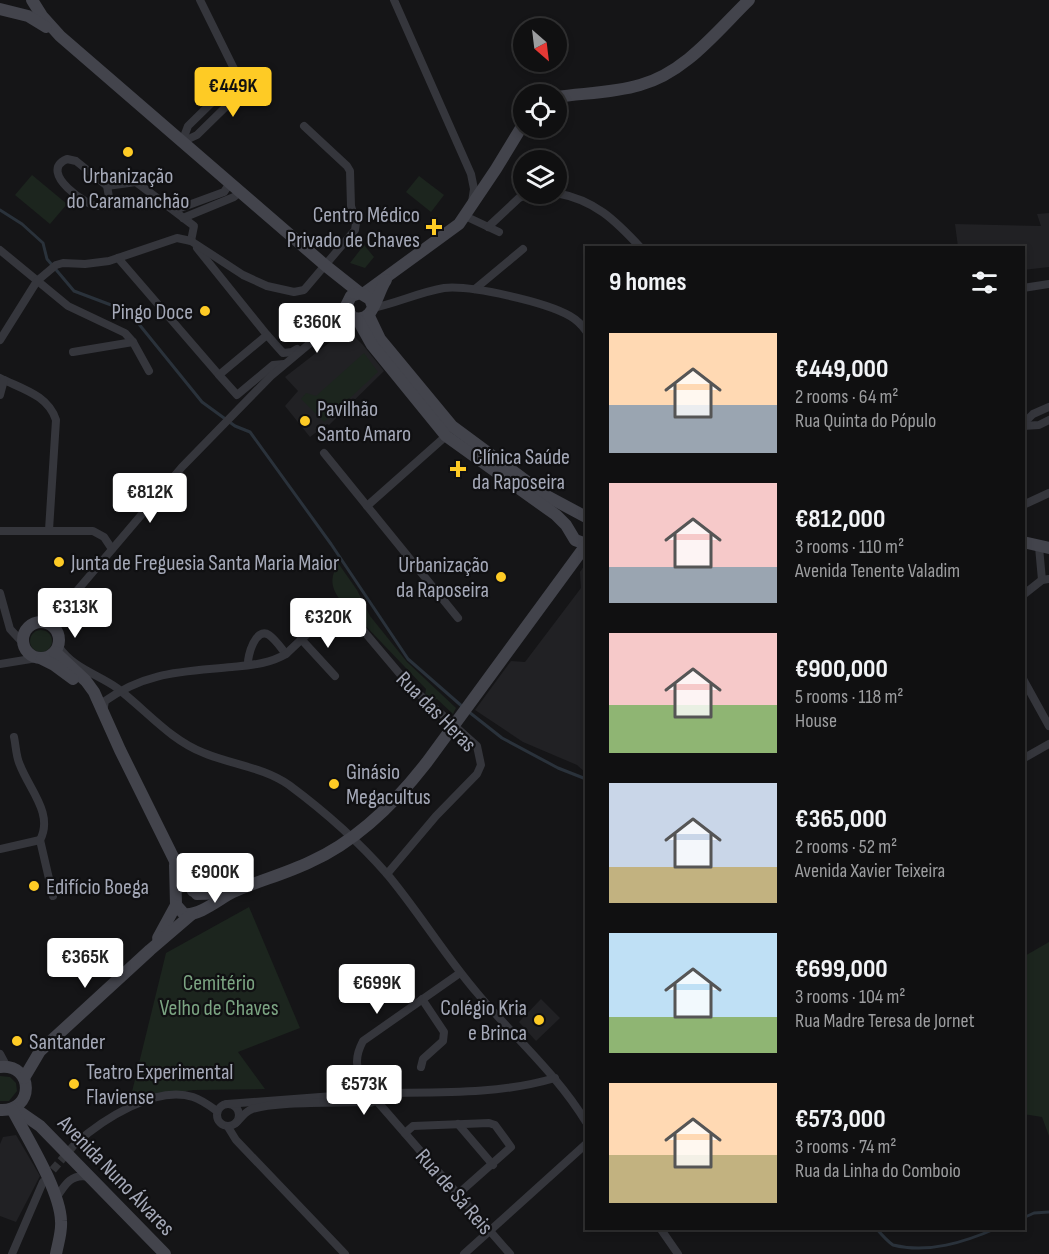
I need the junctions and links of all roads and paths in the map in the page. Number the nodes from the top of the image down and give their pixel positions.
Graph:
1 (32, 0) edge
2 (200, 0) edge
3 (393, 0) edge
4 (750, 0) edge
5 (0, 9) edge
6 (60, 36) junction
7 (567, 96) edge
8 (304, 126) dead end
9 (515, 138) edge
10 (182, 142) junction
11 (496, 169) junction
12 (471, 174) junction
13 (107, 186) junction
14 (235, 188) junction
15 (567, 196) edge
16 (513, 204) edge
17 (175, 210) junction
18 (468, 210) junction
19 (183, 218) junction
20 (488, 227) junction
21 (499, 232) dead end
22 (191, 241) junction
23 (639, 246) edge
24 (523, 249) dead end
25 (0, 250) edge
26 (118, 258) junction
27 (328, 268) junction
28 (388, 277) junction
29 (37, 281) junction
30 (1049, 284) edge
31 (1025, 288) edge
32 (475, 289) junction
33 (362, 293) junction
34 (346, 305) junction
35 (366, 314) junction
36 (327, 329) junction
37 (585, 329) edge
38 (267, 335) junction
39 (318, 337) junction
40 (0, 340) edge
41 (133, 342) junction
42 (73, 352) dead end
43 (284, 364) junction
44 (149, 372) dead end
45 (219, 375) junction
46 (2, 379) edge
47 (0, 395) edge
48 (1049, 407) edge
49 (1049, 420) edge
50 (1025, 423) edge
51 (1025, 425) edge
52 (446, 435) junction
53 (324, 453) dead end
54 (1049, 493) edge
55 (1025, 504) edge
56 (367, 506) junction
57 (585, 517) edge
58 (49, 530) junction
59 (0, 531) edge
60 (571, 534) junction
61 (1025, 542) edge
62 (585, 544) edge
63 (585, 545) edge
64 (1044, 547) edge
65 (112, 549) junction
66 (568, 570) junction
67 (1046, 579) edge
68 (0, 593) edge
69 (1025, 594) edge
70 (458, 618) dead end
71 (55, 627) junction
72 (301, 639) junction
73 (23, 643) junction
74 (57, 649) junction
75 (286, 654) junction
76 (40, 658) junction
77 (0, 664) edge
78 (248, 665) junction
79 (335, 676) dead end
80 (1025, 684) edge
81 (121, 691) junction
82 (103, 715) junction
83 (1049, 726) edge
84 (14, 737) dead end
85 (1049, 744) edge
86 (1026, 757) dead end
87 (40, 840) junction
88 (0, 849) edge
89 (175, 861) junction
90 (387, 874) junction
91 (195, 893) junction
92 (232, 893) junction
93 (53, 896) dead end
94 (177, 901) junction
95 (194, 913) junction
96 (150, 950) junction
97 (460, 973) junction
98 (422, 999) junction
99 (40, 1051) junction
100 (0, 1054) edge
101 (7, 1067) edge
102 (421, 1067) dead end
103 (24, 1078) junction
104 (555, 1078) junction
105 (363, 1094) junction
106 (377, 1097) junction
107 (24, 1099) junction
108 (227, 1104) junction
109 (7, 1111) edge
110 (217, 1111) junction
111 (585, 1119) edge
112 (458, 1124) junction
113 (232, 1125) junction
114 (40, 1126) junction
115 (405, 1133) junction
116 (75, 1144) tunnel mouth
117 (585, 1145) edge
118 (493, 1165) junction
119 (90, 1177) junction
120 (43, 1182) tunnel mouth
121 (458, 1194) junction
122 (57, 1197) junction
123 (661, 1230) edge
124 (489, 1231) junction
125 (56, 1253) edge
126 (12, 1254) edge
127 (165, 1254) edge
128 (345, 1254) edge
129 (464, 1254) edge
130 (510, 1254) edge
131 (678, 1254) edge

1 - 6 main road
2 - 10 street
3 - 12 street
4 - 7 main road
5 - 6 main road
6 - 10 main road
8 - 27 street
9 - 11 main road
10 - 14 main road
11 - 12 street
11 - 18 main road
12 - 18 street
13 - 13 street
13 - 17 street
14 - 17 street
14 - 19 street
14 - 27 main road
15 - 23 street
16 - 20 street
17 - 19 street
18 - 20 street
18 - 28 main road
19 - 22 street
20 - 21 street
22 - 26 street
22 - 27 street
22 - 38 street
24 - 32 street
25 - 29 street
26 - 29 street
26 - 45 street
27 - 33 main road
27 - 34 main road
28 - 33 main road
28 - 35 main road
29 - 40 street
29 - 41 street
30 - 31 street
32 - 35 street
32 - 37 street
33 - 34 main road
33 - 35 main road
34 - 35 main road
34 - 36 street
35 - 36 street
35 - 52 main road
35 - 57 main road
36 - 39 street
38 - 39 street
38 - 45 street
39 - 43 street
41 - 42 street
41 - 44 street
43 - 45 street
43 - 65 street
46 - 47 street
46 - 58 street
48 - 50 street
49 - 51 street
52 - 56 street
52 - 60 main road
53 - 56 street
54 - 55 street
56 - 70 street
57 - 60 main road
58 - 59 street
58 - 65 street
60 - 62 main road
60 - 66 main road
61 - 64 main road
63 - 66 main road
64 - 67 street
65 - 71 street
66 - 92 main road
67 - 69 street
68 - 73 street
71 - 73 main road
71 - 74 main road
72 - 75 street
72 - 79 street
72 - 90 street, Rua das Heras
73 - 76 main road
74 - 76 main road
74 - 81 street
74 - 82 main road
75 - 78 street
75 - 78 street
76 - 77 street
76 - 82 main road
78 - 81 street
80 - 83 street
81 - 82 street
81 - 90 street
82 - 89 main road
84 - 87 street
85 - 86 street
87 - 88 street
87 - 93 street
89 - 91 main road
89 - 94 main road
90 - 97 street
91 - 92 main road
91 - 94 main road
91 - 95 main road
92 - 95 main road
94 - 95 main road
94 - 96 main road
95 - 96 main road
96 - 99 main road
97 - 98 street
97 - 104 street
98 - 102 street
98 - 105 street
99 - 101 main road
99 - 103 main road
100 - 101 street
101 - 103 main road
103 - 107 main road
104 - 106 street
104 - 111 street
105 - 106 street
105 - 106 street
105 - 108 street
105 - 113 street
106 - 115 street, Rua de Sá Reis
107 - 109 main road
107 - 114 main road
108 - 110 street
108 - 113 street
109 - 114 main road
109 - 122 main road
110 - 113 street
110 - 116 street
112 - 115 street
112 - 118 street
112 - 118 street
113 - 128 street
114 - 119 main road, Avenida Nuno Álvares
115 - 121 street, Rua de Sá Reis
117 - 124 street
118 - 121 street
119 - 122 street
119 - 127 main road, Avenida Nuno Álvares
120 - 126 street
121 - 124 street, Rua de Sá Reis
122 - 125 main road
123 - 131 street
124 - 129 street
124 - 130 street, Rua de Sá Reis

